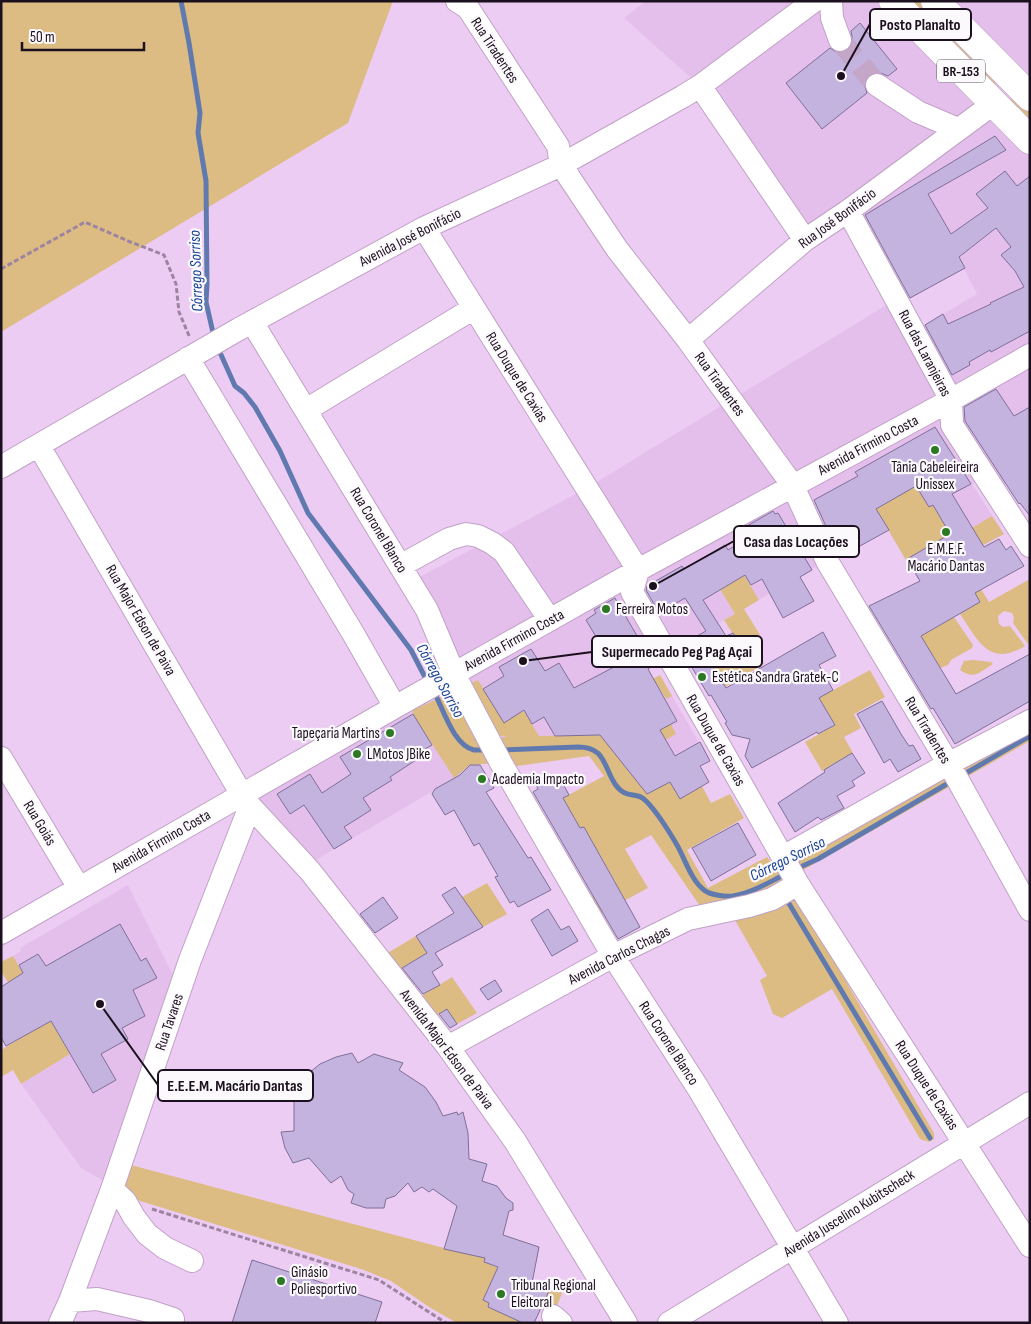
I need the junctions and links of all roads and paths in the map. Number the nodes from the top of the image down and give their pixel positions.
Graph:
1 (814, 1) edge
2 (831, 1) edge
3 (893, 1) edge
4 (935, 1) edge
5 (462, 5) edge
6 (840, 40) tunnel mouth
7 (877, 85) tunnel mouth
8 (700, 86) junction
9 (1026, 87) edge
10 (985, 96) junction
11 (958, 129) junction
12 (1030, 140) edge
13 (561, 165) junction
14 (848, 211) junction
15 (424, 228) junction
16 (805, 240) junction
17 (1, 268) edge
18 (474, 308) junction
19 (245, 325) junction
20 (688, 340) junction
21 (196, 354) junction
22 (1030, 355) edge
23 (951, 400) junction
24 (306, 410) junction
25 (39, 446) junction
26 (1, 467) edge
27 (793, 486) junction
28 (1030, 546) edge
29 (400, 566) junction
30 (638, 570) junction
31 (550, 620) junction
32 (450, 676) junction
33 (404, 702) junction
34 (1030, 721) edge
35 (1, 758) edge
36 (954, 772) junction
37 (246, 800) junction
38 (791, 871) junction
39 (79, 888) junction
40 (1030, 910) edge
41 (1, 933) edge
42 (613, 956) junction
43 (448, 1047) junction
44 (1030, 1103) edge
45 (964, 1142) junction
46 (119, 1195) junction
47 (1030, 1246) edge
48 (792, 1248) junction
49 (192, 1261) dead end
50 (70, 1301) junction
51 (174, 1319) dead end
52 (60, 1323) edge
53 (446, 1323) edge
54 (626, 1323) edge
55 (669, 1323) edge
56 (837, 1323) edge

1 - 8 street, Avenida José Bonifácio
2 - 6 street
3 - 10 main road, BR-153
4 - 9 main road, BR-153
5 - 13 street, Rua Tiradentes
7 - 11 street
8 - 13 street, Avenida José Bonifácio
8 - 16 street
9 - 10 street
10 - 11 street, Rua José Bonifácio
10 - 12 main road, BR-153
11 - 14 street, Rua José Bonifácio
13 - 15 street, Avenida José Bonifácio
13 - 20 street, Rua Tiradentes
14 - 16 street, Rua José Bonifácio
14 - 23 street, Rua das Laranjeiras
15 - 18 street, Rua Duque de Caxias
15 - 19 street, Avenida José Bonifácio
16 - 20 street, Rua José Bonifácio
17 - 21 path
18 - 24 street
18 - 30 street, Rua Duque de Caxias
19 - 21 street, Avenida José Bonifácio
19 - 24 street, Rua Coronel Blanco
20 - 27 street, Rua Tiradentes
21 - 25 street, Avenida José Bonifácio
21 - 33 street
22 - 23 street, Avenida Firmino Costa
23 - 27 street, Avenida Firmino Costa
23 - 28 street, Rua das Laranjeiras
24 - 29 street, Rua Coronel Blanco
25 - 26 street, Avenida José Bonifácio
25 - 37 street, Rua Major Edson de Paiva
27 - 30 street, Avenida Firmino Costa
27 - 36 street, Rua Tiradentes
29 - 31 street
29 - 32 street, Rua Coronel Blanco
30 - 31 street, Avenida Firmino Costa
30 - 38 street, Rua Duque de Caxias
31 - 32 street, Avenida Firmino Costa
32 - 33 street, Avenida Firmino Costa
32 - 42 street, Rua Coronel Blanco
33 - 37 street, Avenida Firmino Costa
34 - 36 street, Avenida Carlos Chagas
35 - 39 street, Rua Goiás
36 - 38 street, Avenida Carlos Chagas
36 - 40 street, Rua Tiradentes
37 - 39 street, Avenida Firmino Costa
37 - 43 street, Avenida Major Edson de Paiva
37 - 46 street, Rua Tavares
38 - 42 street, Avenida Carlos Chagas
38 - 45 street, Rua Duque de Caxias
39 - 41 street, Avenida Firmino Costa
42 - 43 street, Avenida Carlos Chagas
42 - 48 street, Rua Coronel Blanco
43 - 54 street, Avenida Major Edson de Paiva
44 - 45 street, Avenida Juscelino Kubitscheck
45 - 47 street, Rua Duque de Caxias
45 - 48 street, Avenida Juscelino Kubitscheck
46 - 49 street
46 - 50 street, Rua Tavares
46 - 53 path
48 - 55 street, Avenida Juscelino Kubitscheck
48 - 56 street, Rua Coronel Blanco
50 - 51 street
50 - 52 street, Rua Tavares

